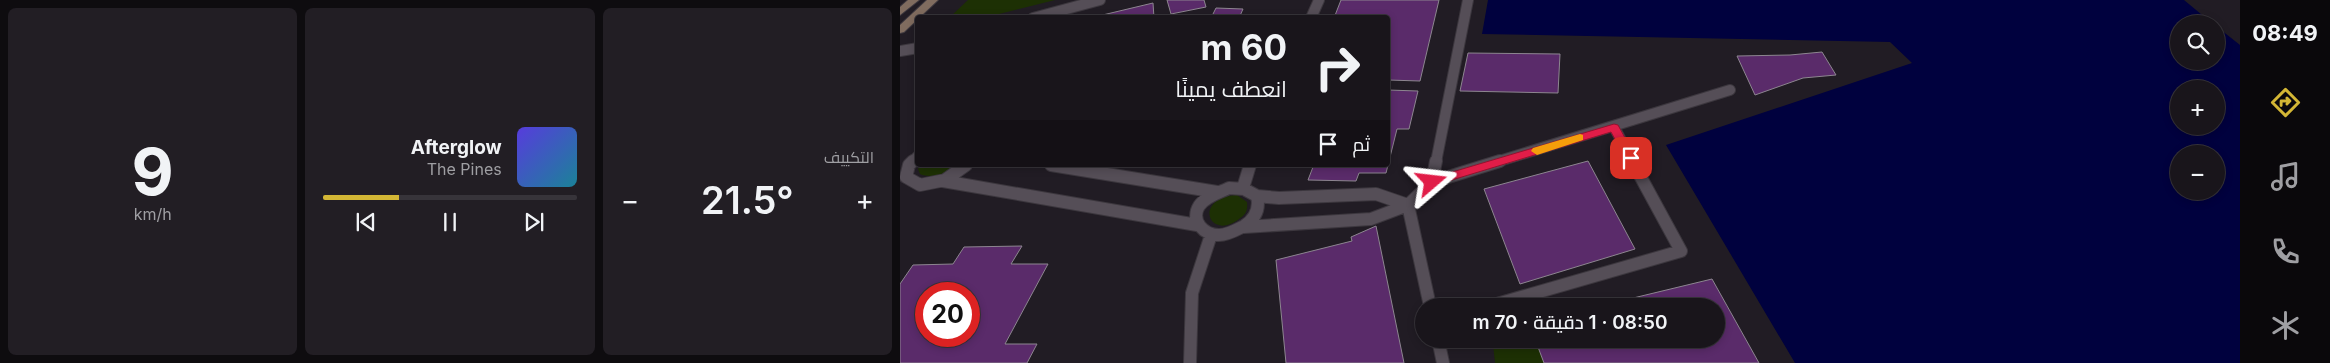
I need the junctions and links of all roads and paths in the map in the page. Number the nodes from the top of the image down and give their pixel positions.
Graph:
1 (914, 0) edge
2 (934, 0) edge
3 (1100, 0) edge
4 (1319, 0) edge
5 (1468, 0) edge
6 (900, 12) edge
7 (917, 15) edge
8 (1044, 15) edge
9 (1312, 15) edge
10 (915, 17) edge
11 (900, 30) edge
12 (915, 48) edge
13 (900, 51) edge
14 (1730, 90) dead end
15 (1614, 128) junction
16 (915, 158) edge
17 (915, 159) edge
18 (900, 163) edge
19 (963, 167) edge
20 (1063, 167) edge
21 (1249, 167) edge
22 (943, 181) junction
23 (1432, 182) junction
24 (915, 184) junction
25 (900, 188) edge
26 (1243, 188) junction
27 (1217, 192) junction
28 (1257, 196) junction
29 (1408, 205) junction
30 (1197, 226) junction
31 (1244, 227) junction
32 (1211, 235) junction
33 (1428, 298) edge
34 (1518, 298) edge
35 (1440, 348) edge
36 (1190, 363) edge
37 (1444, 363) edge

1 - 6 main road
2 - 7 main road
3 - 8 lane
4 - 9 lane
5 - 23 lane
10 - 11 main road
12 - 13 lane
14 - 15 lane
15 - 23 lane
15 - 34 lane
16 - 18 lane
17 - 24 lane
19 - 22 lane
20 - 27 lane
21 - 26 lane
22 - 24 lane
22 - 30 lane
23 - 29 lane
24 - 25 lane
26 - 27 lane
26 - 28 lane
27 - 30 lane
28 - 29 lane
28 - 31 lane
29 - 31 lane
29 - 33 lane
30 - 32 lane
31 - 32 lane
32 - 36 lane
35 - 37 lane

